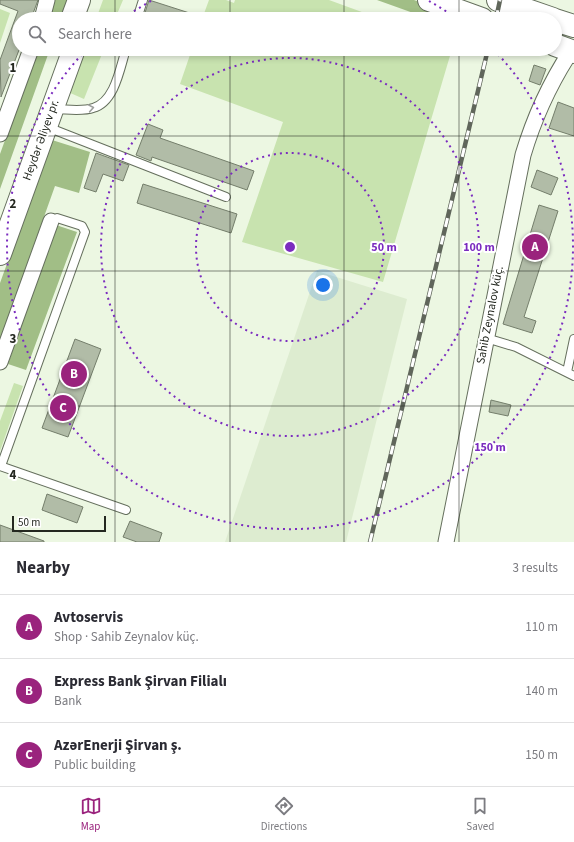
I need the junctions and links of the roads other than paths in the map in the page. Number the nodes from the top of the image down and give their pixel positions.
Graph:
1 (47, 0) edge
2 (79, 0) edge
3 (92, 0) edge
4 (143, 0) edge
5 (430, 0) edge
6 (498, 0) edge
7 (44, 12) edge
8 (75, 12) edge
9 (88, 12) edge
10 (139, 12) edge
11 (463, 12) edge
12 (533, 12) edge
13 (562, 22) edge
14 (574, 26) edge
15 (567, 49) edge
16 (28, 56) edge
17 (58, 56) edge
18 (71, 56) edge
19 (124, 56) edge
20 (49, 118) junction
21 (0, 134) edge
22 (226, 197) dead end
23 (0, 214) edge
24 (51, 221) joint
25 (0, 254) edge
26 (486, 338) junction
27 (574, 339) edge
28 (0, 362) edge
29 (571, 374) edge
30 (0, 466) edge
31 (126, 510) dead end
32 (446, 542) edge

1 - 7 street
2 - 8 main road
3 - 9 main road
4 - 10 lane
5 - 11 main road
6 - 12 main road
13 - 14 main road
15 - 26 street, Sahib Zeynalov küç.
16 - 21 street
17 - 23 main road, Heydər Əliyev pr.
18 - 20 main road, Heydər Əliyev pr.
20 -> 19 lane
20 - 22 lane
20 - 25 main road, Heydər Əliyev pr.
24 - 28 street
24 - 30 lane
26 - 29 lane
26 - 32 street, Sahib Zeynalov küç.
27 - 29 lane
30 - 31 lane

